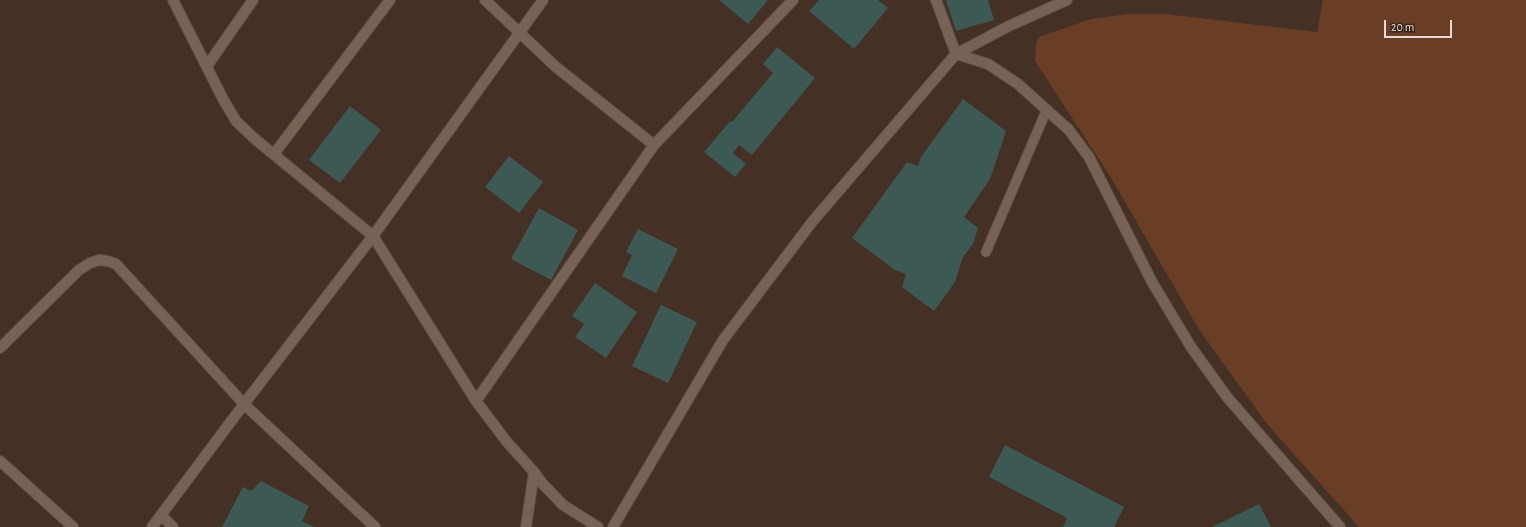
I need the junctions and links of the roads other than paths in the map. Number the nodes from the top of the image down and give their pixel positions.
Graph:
1 (173, 0) edge
2 (253, 0) edge
3 (390, 0) edge
4 (485, 0) edge
5 (543, 0) edge
6 (793, 0) edge
7 (936, 0) edge
8 (1068, 0) edge
9 (520, 33) junction
10 (956, 54) junction
11 (207, 66) junction
12 (1047, 110) junction
13 (654, 145) junction
14 (274, 154) junction
15 (373, 236) junction
16 (986, 252) dead end
17 (0, 348) edge
18 (476, 401) junction
19 (244, 404) junction
20 (0, 461) edge
21 (534, 472) junction
22 (161, 515) junction
23 (73, 527) edge
24 (152, 527) edge
25 (173, 527) edge
26 (375, 527) edge
27 (526, 527) edge
28 (598, 527) edge
29 (613, 527) edge
30 (1340, 527) edge

1 - 11 street
2 - 11 street
3 - 14 street
4 - 9 street
5 - 9 street
6 - 13 street
7 - 10 street
8 - 10 street
9 - 13 street
9 - 15 street
10 - 12 street
10 - 29 street
11 - 14 street
12 - 16 lane
12 - 30 street
13 - 18 street
14 - 15 street
15 - 18 street
15 - 19 street
17 - 19 street
18 - 21 street
19 - 22 street
19 - 26 street
20 - 23 street
21 - 27 street
21 - 28 street
22 - 24 street
22 - 25 street

